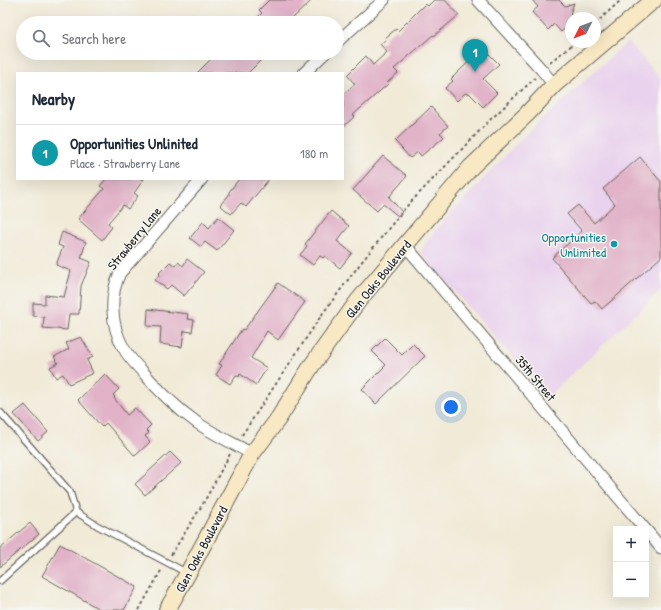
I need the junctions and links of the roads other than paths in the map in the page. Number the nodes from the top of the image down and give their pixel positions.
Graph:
1 (384, 0) edge
2 (478, 0) edge
3 (654, 0) edge
4 (344, 36) edge
5 (318, 60) edge
6 (305, 72) edge
7 (554, 85) junction
8 (201, 180) edge
9 (405, 245) junction
10 (0, 412) edge
11 (252, 454) junction
12 (76, 512) junction
13 (643, 526) edge
14 (649, 534) edge
15 (661, 548) edge
16 (188, 573) junction
17 (0, 581) edge
18 (167, 610) edge

1 - 4 street
2 - 7 street
3 - 7 main road, Glen Oaks Boulevard
5 - 6 street
7 - 9 main road, Glen Oaks Boulevard
8 - 11 street, Strawberry Lane
9 - 11 main road, Glen Oaks Boulevard
9 - 13 street, 35th Street
10 - 12 lane
11 - 16 main road, Glen Oaks Boulevard
12 - 16 lane
12 - 17 lane
14 - 15 street, 35th Street
16 - 18 main road, Glen Oaks Boulevard

